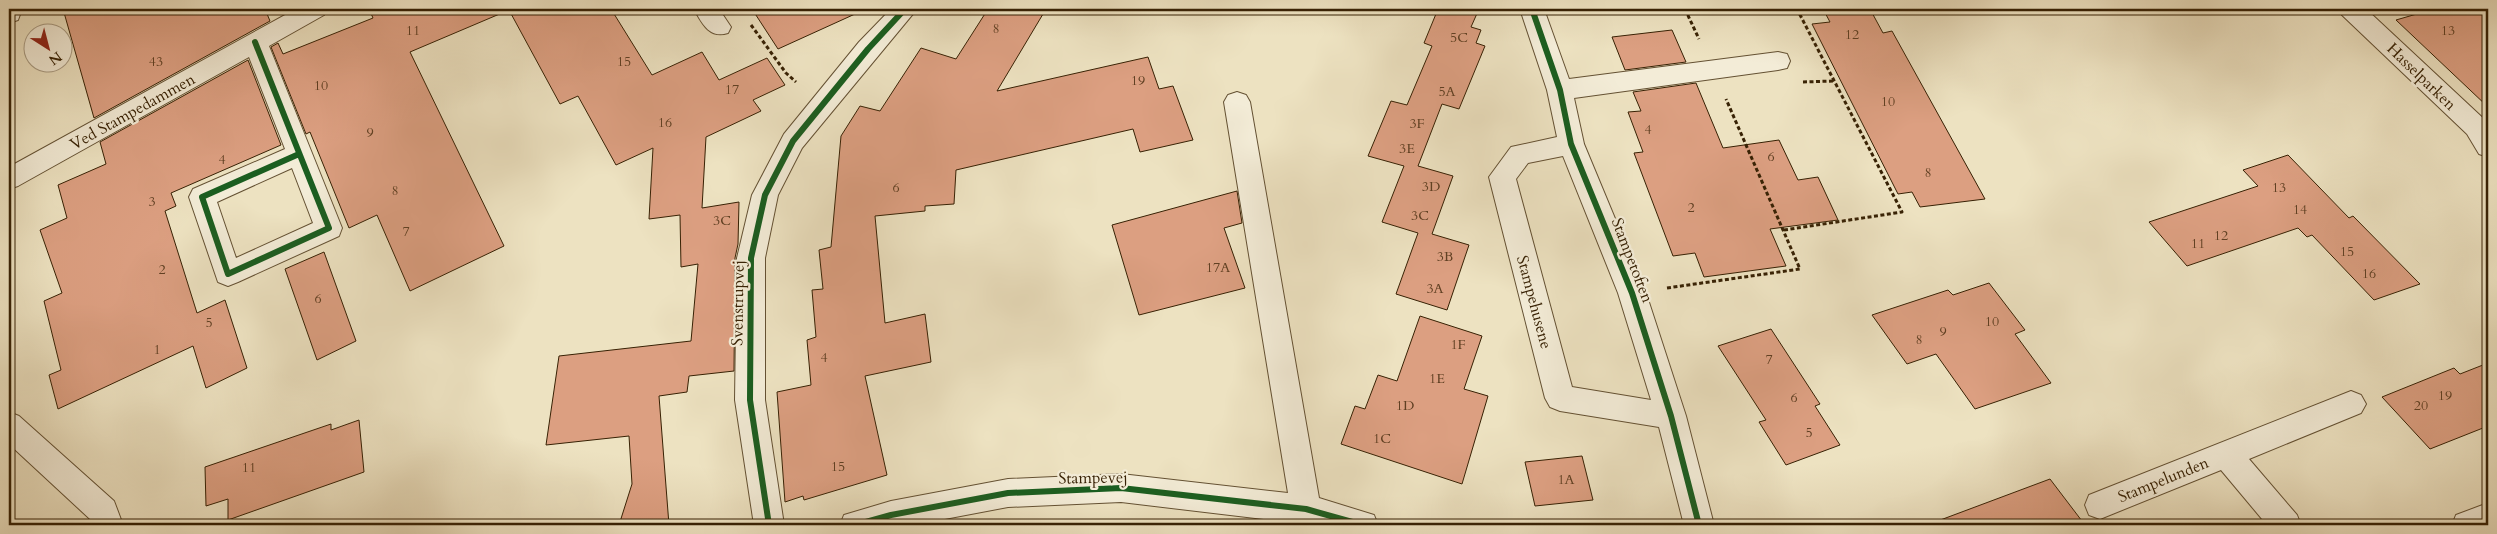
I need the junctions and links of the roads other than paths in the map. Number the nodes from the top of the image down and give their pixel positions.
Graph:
1 (10, 9) edge
2 (905, 9) edge
3 (1532, 9) edge
4 (2351, 9) edge
5 (302, 12) edge
6 (9, 14) edge
7 (256, 42) junction
8 (1778, 61) dead end
9 (1560, 90) junction
10 (1237, 102) dead end
11 (1571, 144) junction
12 (2488, 147) edge
13 (300, 154) junction
14 (9, 179) edge
15 (2351, 404) dead end
16 (1671, 416) junction
17 (9, 425) edge
18 (2226, 454) junction
19 (2100, 505) dead end
20 (1306, 509) junction
21 (2488, 516) edge
22 (108, 525) edge
23 (769, 525) edge
24 (855, 525) edge
25 (1363, 525) edge
26 (1699, 525) edge
27 (2286, 525) edge
28 (2467, 525) edge

1 - 6 street
2 - 23 street, Svenstrupvej
3 - 9 street, Stampetoften
4 - 12 street, Hasselparken
5 - 7 street, Ved Stampedammen
7 - 13 street
7 - 14 street, Ved Stampedammen
8 - 9 street
9 - 11 street, Stampetoften
10 - 20 street
11 - 16 street, Stampetoften
11 - 16 street, Stampehusene
13 - 13 street
15 - 18 street, Stampelunden
16 - 26 street, Stampetoften
17 - 22 street
18 - 19 street, Stampelunden
18 - 27 street, Stampelunden
20 - 24 street, Stampevej
20 - 25 street, Stampevej
21 - 28 street

